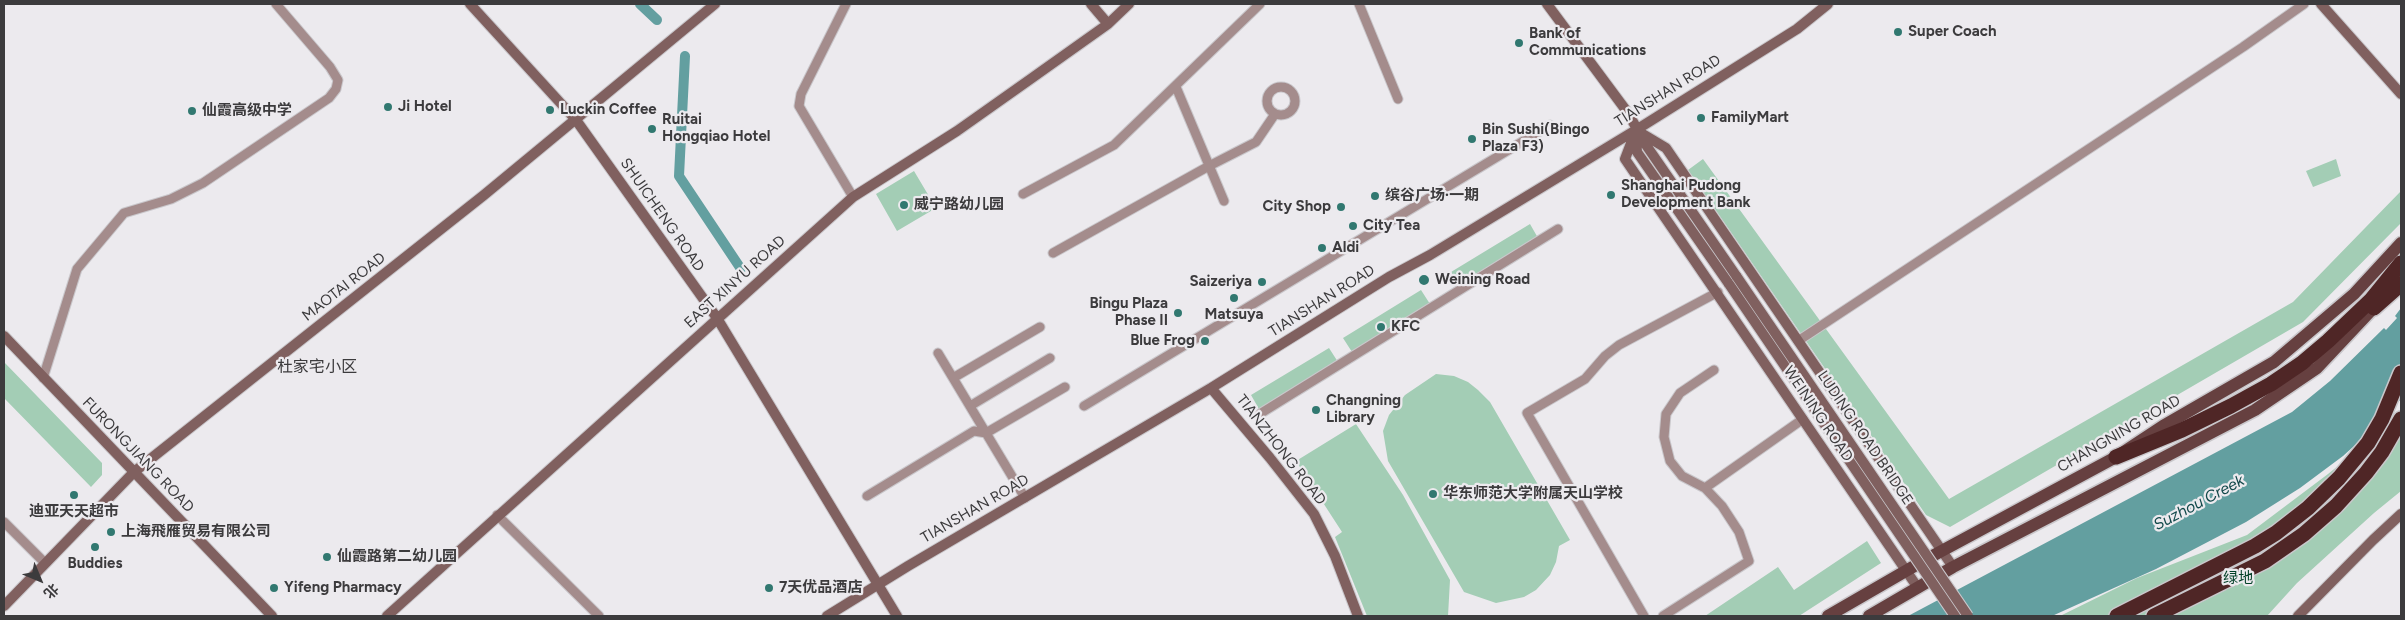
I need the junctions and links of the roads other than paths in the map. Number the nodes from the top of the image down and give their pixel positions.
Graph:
1 (276, 4) edge
2 (470, 4) edge
3 (715, 4) edge
4 (846, 4) edge
5 (1091, 4) edge
6 (1129, 4) edge
7 (1260, 4) edge
8 (1359, 4) edge
9 (1547, 4) edge
10 (1828, 4) edge
11 (2304, 4) edge
12 (2321, 4) edge
13 (1108, 24) junction
14 (1176, 87) junction
15 (2401, 94) edge
16 (1398, 98) dead end
17 (1276, 114) dead end
18 (576, 120) junction
19 (1550, 125) dead end
20 (1636, 130) junction
21 (1209, 166) junction
22 (1023, 194) dead end
23 (853, 197) junction
24 (1224, 201) dead end
25 (1558, 229) dead end
26 (2401, 243) edge
27 (1052, 253) dead end
28 (2401, 264) edge
29 (2401, 278) edge
30 (1733, 280) junction
31 (2401, 284) edge
32 (1718, 292) junction
33 (2370, 312) junction
34 (717, 318) junction
35 (1040, 327) dead end
36 (4, 336) edge
37 (1798, 341) junction
38 (938, 353) dead end
39 (1050, 358) dead end
40 (1714, 370) dead end
41 (2401, 373) edge
42 (43, 378) junction
43 (953, 378) junction
44 (1065, 387) dead end
45 (1211, 388) junction
46 (970, 406) junction
47 (1084, 406) dead end
48 (1258, 415) dead end
49 (1803, 419) junction
50 (2401, 419) edge
51 (986, 432) junction
52 (2116, 457) junction
53 (134, 472) junction
54 (1705, 488) junction
55 (867, 496) dead end
56 (1025, 498) junction
57 (2401, 514) edge
58 (497, 515) junction
59 (4, 522) edge
60 (1942, 551) junction
61 (44, 563) junction
62 (1953, 567) junction
63 (1906, 571) junction
64 (878, 586) junction
65 (1918, 588) junction
66 (4, 606) edge
67 (272, 616) edge
68 (387, 616) edge
69 (599, 616) edge
70 (827, 616) edge
71 (897, 616) edge
72 (1358, 616) edge
73 (1644, 616) edge
74 (1663, 616) edge
75 (1828, 616) edge
76 (1869, 616) edge
77 (1955, 616) edge
78 (1968, 616) edge
79 (2117, 616) edge
80 (2154, 616) edge
81 (2298, 616) edge

1 - 42 street
2 - 18 street, SHUICHENG ROAD
3 - 18 street, MAOTAI ROAD
4 - 23 street
5 - 13 street
6 - 13 street, EAST XINYU ROAD
7 - 14 street
8 - 16 street
9 - 20 street
10 - 20 street, TIANSHAN ROAD
11 - 37 street
12 - 15 street
13 - 23 street, EAST XINYU ROAD
14 - 21 street
14 - 22 street
17 - 21 street
18 - 34 street, SHUICHENG ROAD
18 - 53 street, MAOTAI ROAD
19 - 47 street
20 - 30 street
20 - 32 street, WEINING ROAD
20 - 37 street, WEINING ROAD
20 - 45 street, TIANSHAN ROAD
21 - 24 street
21 - 27 street
23 - 34 street, EAST XINYU ROAD
25 - 48 street
26 - 52 main road, CHANGNING ROAD
28 - 52 highway
29 - 33 main road
30 - 77 street, LUDING ROAD BRIDGE, bridge
30 - 78 street, LUDING ROAD BRIDGE, bridge
31 - 33 highway
32 - 49 street, WEINING ROAD
32 - 73 street
33 - 62 main road
34 - 58 street, EAST XINYU ROAD
34 - 64 street, SHUICHENG ROAD
35 - 43 street
36 - 42 street, FURONGJIANG ROAD
37 - 60 street, WEINING ROAD
38 - 43 street
39 - 46 street
40 - 54 street
41 - 79 highway
42 - 53 street, FURONGJIANG ROAD
43 - 46 street
44 - 51 street
45 - 56 street, TIANSHAN ROAD
45 - 72 street, TIANZHONG ROAD
46 - 51 street
49 - 54 street
49 - 63 street, WEINING ROAD
50 - 80 highway
51 - 55 street
51 - 56 street
52 - 60 main road, CHANGNING ROAD
53 - 61 street, MAOTAI ROAD
53 - 67 street, FURONGJIANG ROAD
54 - 74 street
56 - 64 street, TIANSHAN ROAD
57 - 81 street
58 - 68 street, EAST XINYU ROAD
58 - 69 street
59 - 61 street
60 - 62 street, WEINING ROAD
60 - 63 main road, CHANGNING ROAD
61 - 66 street, MAOTAI ROAD
62 - 65 main road
63 - 65 street, WEINING ROAD
63 - 75 main road, CHANGNING ROAD
64 - 70 street, TIANSHAN ROAD
64 - 71 street, SHUICHENG ROAD
65 - 76 main road

